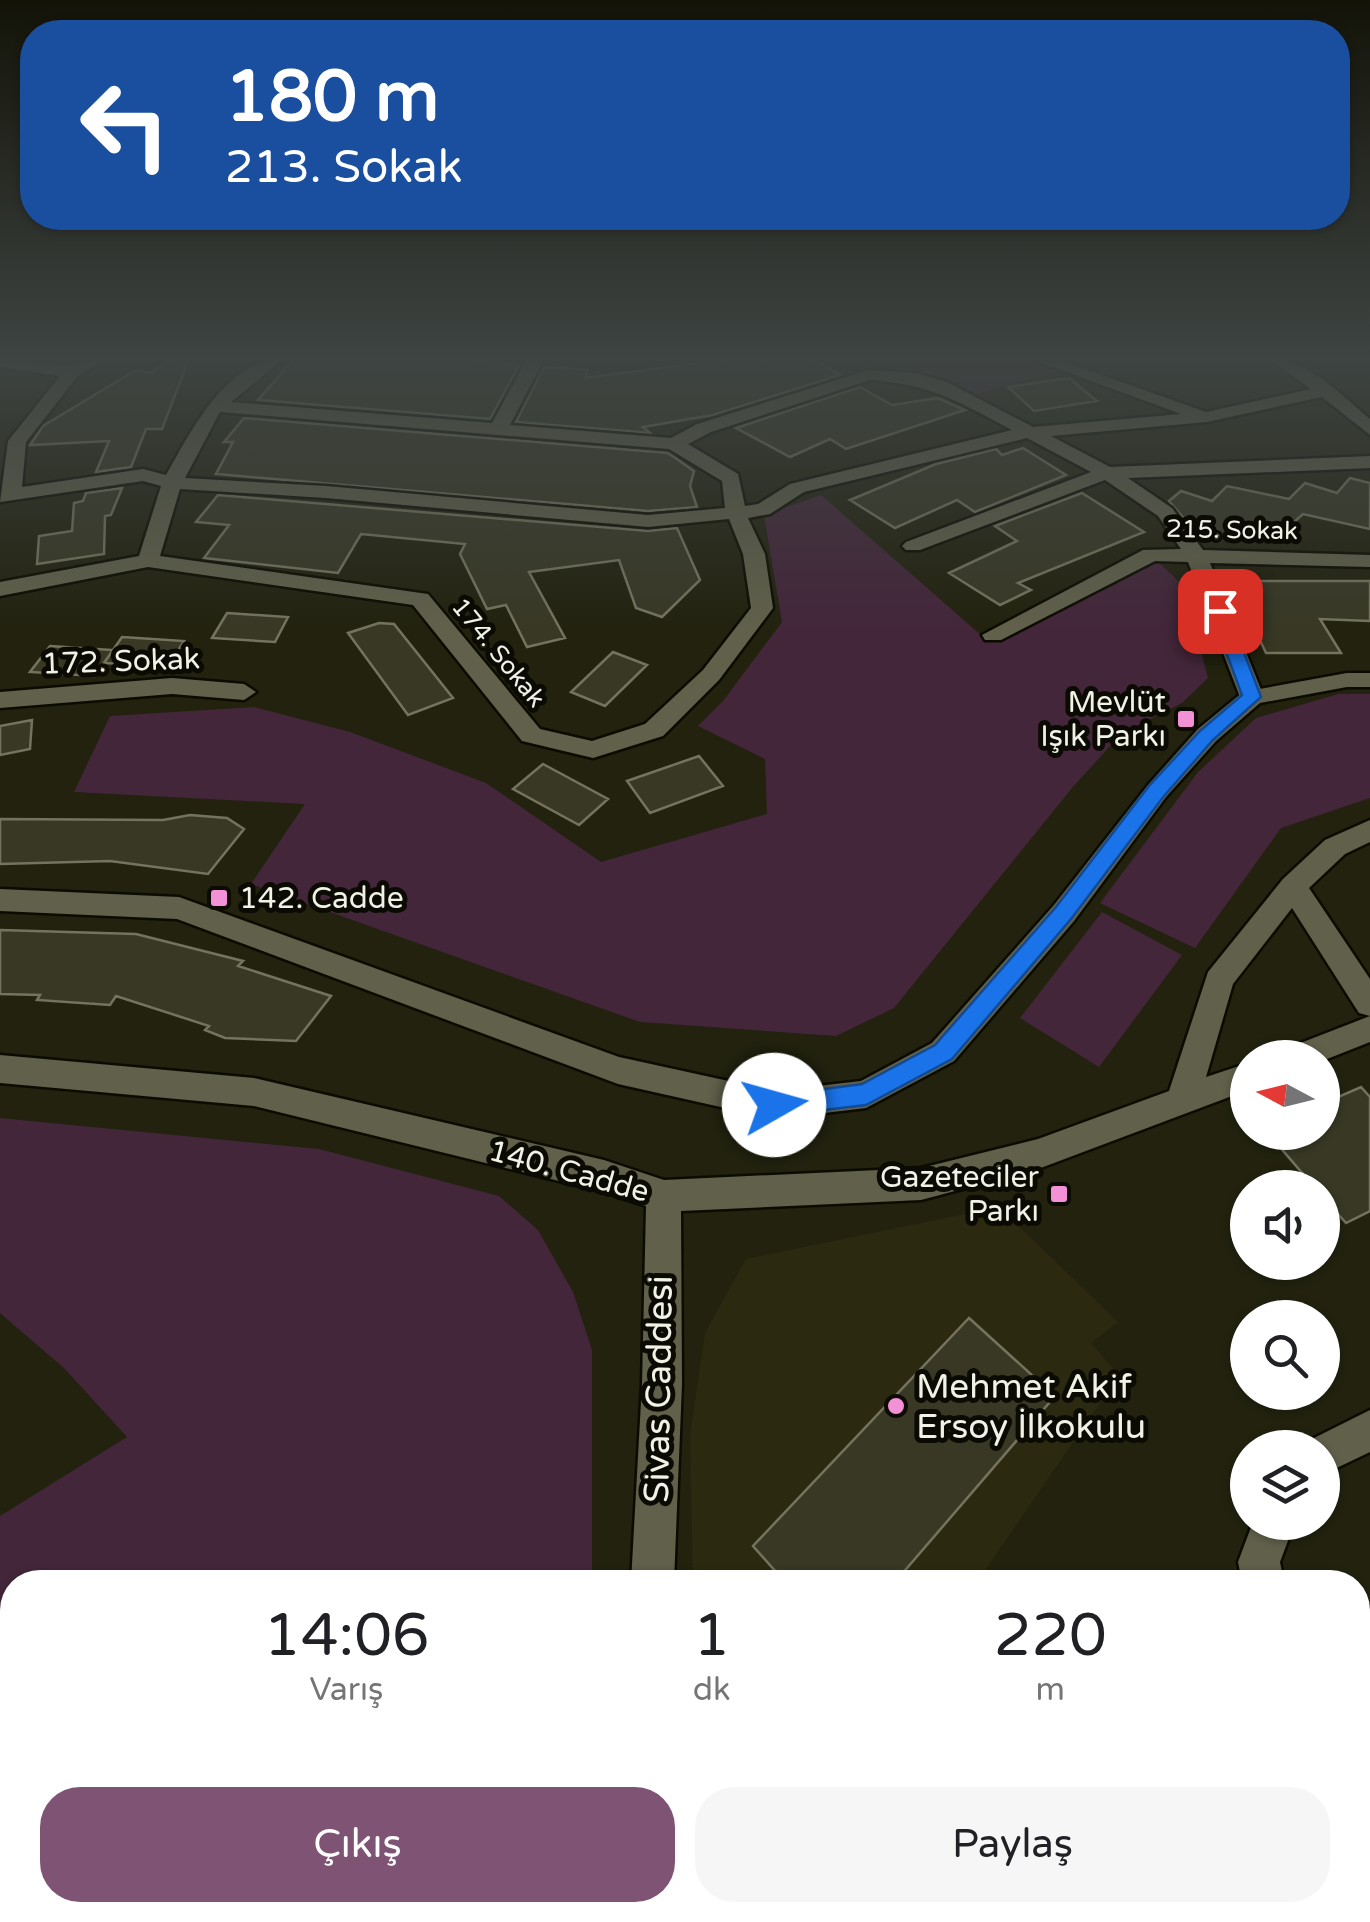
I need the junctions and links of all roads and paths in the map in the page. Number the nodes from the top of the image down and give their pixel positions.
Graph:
1 (15, 449) edge
2 (191, 449) edge
3 (682, 449) edge
4 (956, 449) edge
5 (1057, 449) edge
6 (1370, 462) edge
7 (1106, 473) junction
8 (172, 483) junction
9 (5, 496) edge
10 (736, 513) junction
11 (913, 546) dead end
12 (1196, 555) junction
13 (148, 561) junction
14 (1370, 561) edge
15 (0, 589) edge
16 (993, 635) dead end
17 (1370, 680) edge
18 (244, 692) dead end
19 (1252, 697) junction
20 (0, 700) edge
21 (1370, 830) edge
22 (1293, 886) junction
23 (0, 900) edge
24 (1370, 1004) edge
25 (1370, 1029) edge
26 (1340, 1041) edge
27 (0, 1069) edge
28 (1230, 1083) edge
29 (1183, 1100) junction
30 (664, 1196) junction
31 (1370, 1430) edge
32 (1340, 1446) edge
33 (1267, 1540) edge
34 (654, 1570) edge
35 (1261, 1570) edge

1 - 9 street
2 - 8 street
3 - 10 street, 174. Sokak
4 - 10 street
5 - 7 street
6 - 7 street
7 - 11 street
7 - 12 street
8 - 9 street
8 - 10 street
8 - 13 street
10 - 13 street, 174. Sokak
12 - 14 street, 215. Sokak
12 - 16 street, 215. Sokak
12 - 19 street
13 - 15 street, 174. Sokak
17 - 19 street
18 - 20 street, 172. Sokak
19 - 23 street
21 - 22 street
22 - 24 street
22 - 29 street
25 - 26 street
27 - 30 street, 140. Cadde
28 - 29 street, 140. Cadde
29 - 30 street, 140. Cadde
30 - 34 street, Sivas Caddesi
31 - 32 street
33 - 35 street

